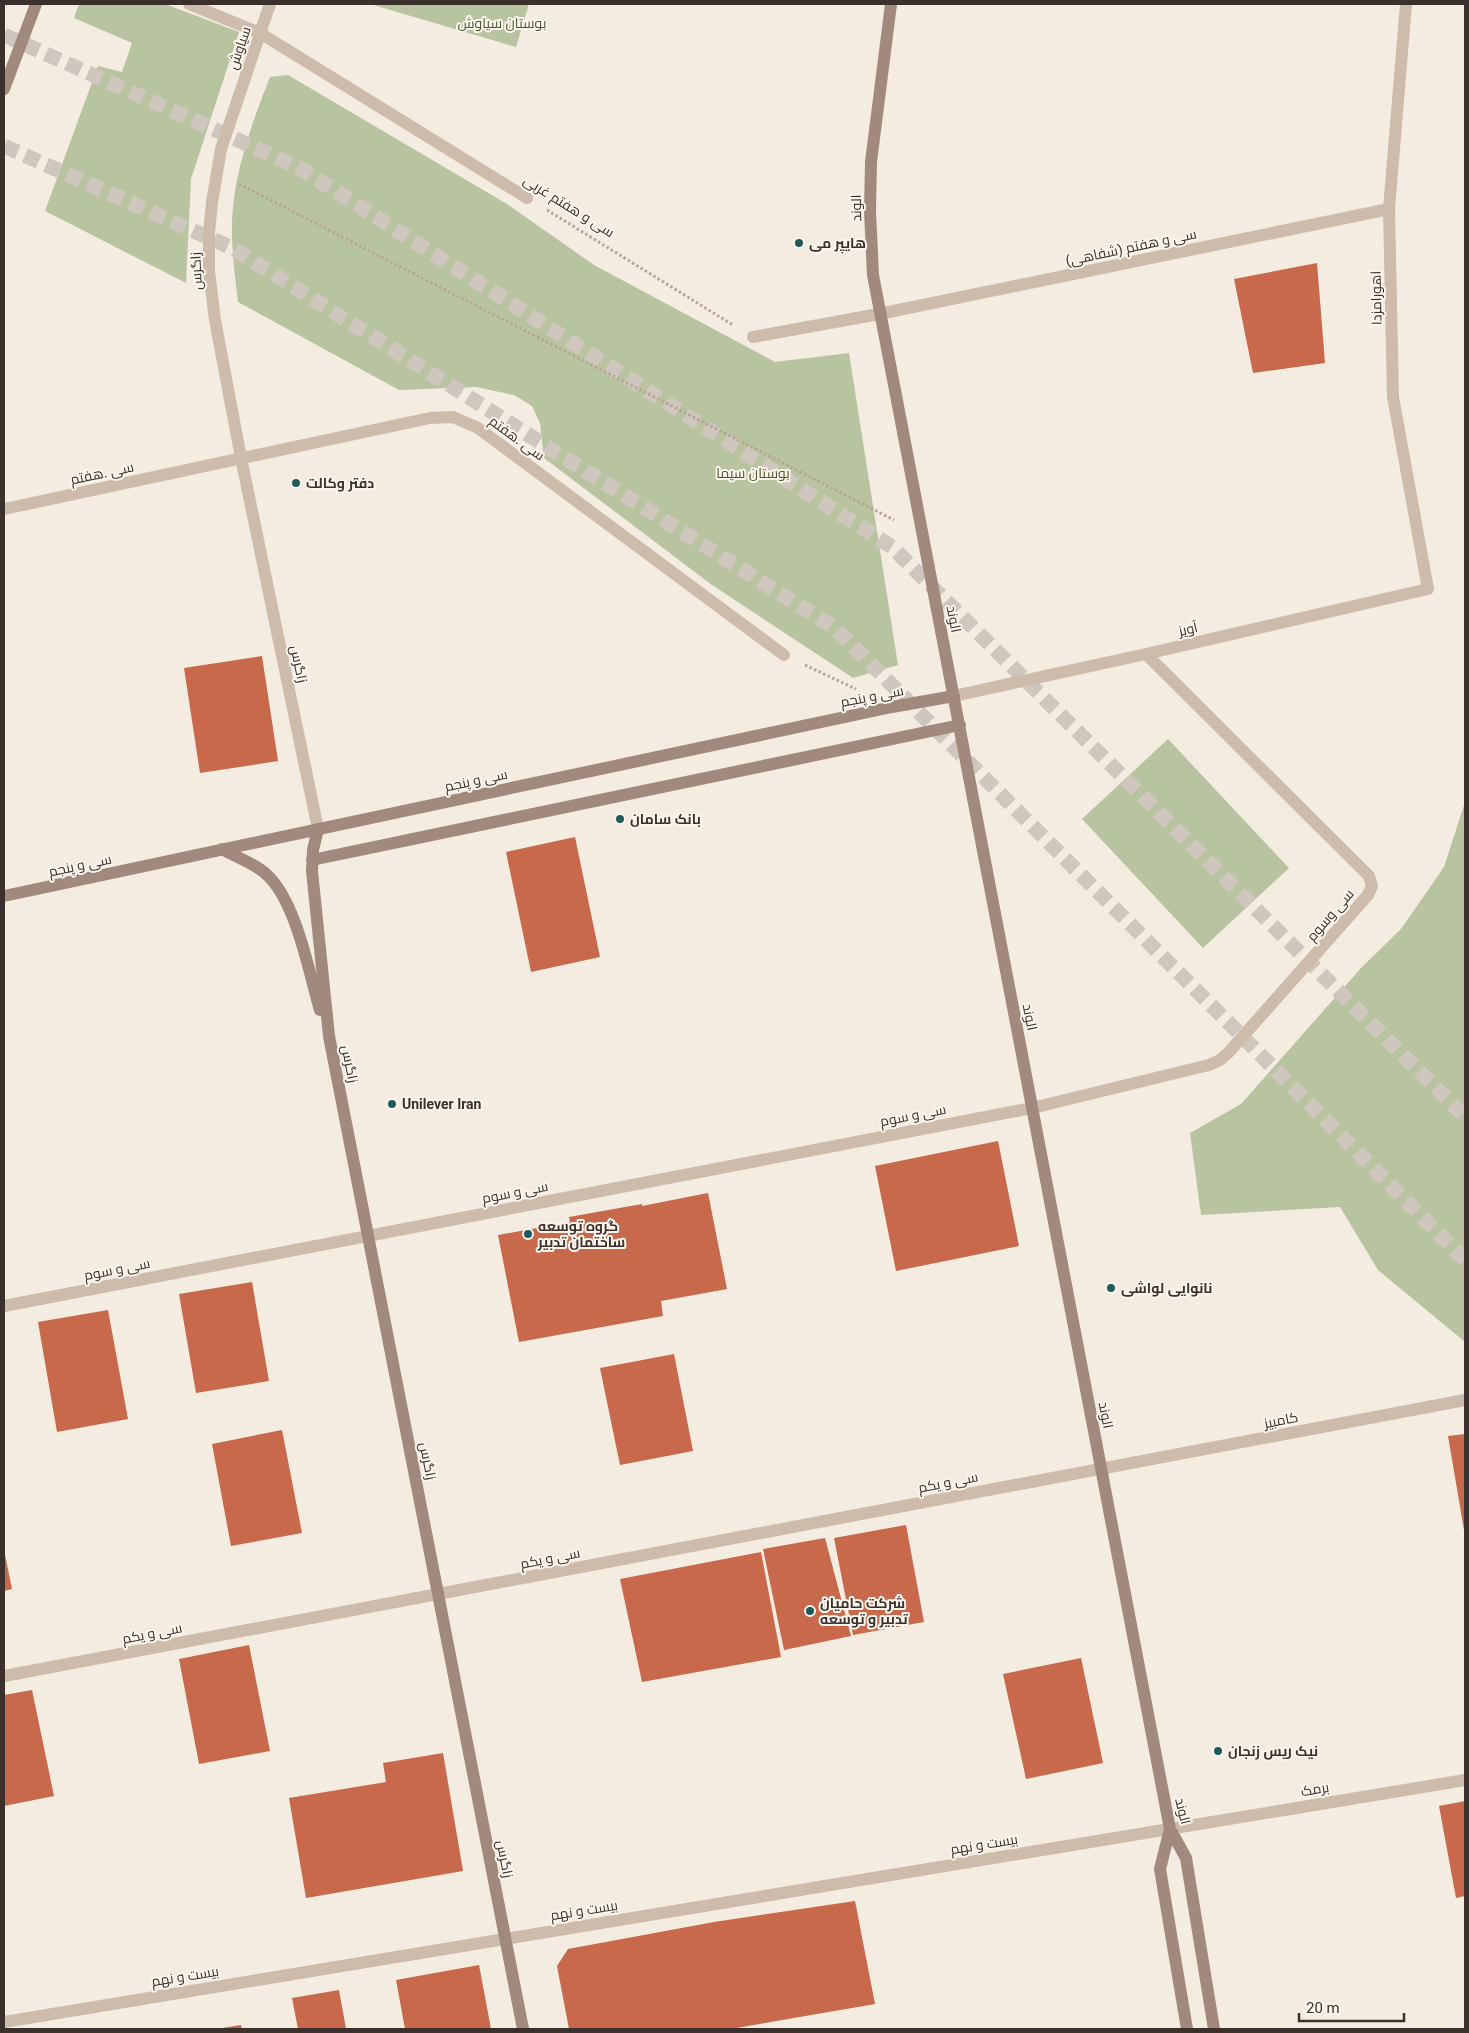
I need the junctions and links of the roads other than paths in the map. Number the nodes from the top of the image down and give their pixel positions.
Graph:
1 (36, 4) edge
2 (189, 4) edge
3 (270, 4) edge
4 (891, 4) edge
5 (1406, 4) edge
6 (260, 33) junction
7 (4, 89) edge
8 (236, 102) joint
9 (527, 198) road end
10 (1389, 209) junction
11 (879, 314) junction
12 (753, 337) road end
13 (241, 458) junction
14 (4, 509) edge
15 (1428, 589) joint
16 (1146, 654) junction
17 (784, 655) road end
18 (954, 696) junction
19 (960, 725) junction
20 (318, 829) junction
21 (222, 850) junction
22 (312, 860) junction
23 (4, 896) edge
24 (329, 1036) junction
25 (1032, 1108) junction
26 (368, 1236) junction
27 (4, 1306) edge
28 (1465, 1400) edge
29 (1101, 1469) junction
30 (438, 1594) junction
31 (4, 1676) edge
32 (1465, 1780) edge
33 (1170, 1829) junction
34 (506, 1938) junction
35 (4, 2022) edge
36 (523, 2029) edge
37 (1186, 2029) edge
38 (1214, 2029) edge

1 - 7 street
2 - 6 street, سی و هفتم غربی
3 - 6 street, سیاوش
4 - 11 street, الوند
5 - 10 street, اهورامزدا
6 - 8 street, سیاوش
6 - 9 street, سی و هفتم غربی
8 - 13 street, زاگرس
10 - 11 street, سی و هفتم (شفاهی)
10 - 15 street, اهورامزدا
11 - 12 street
11 - 18 street, الوند
13 - 14 street, سی .هفتم
13 - 17 street, سی .هفتم
13 - 20 street, زاگرس
15 - 16 street, آویز
16 - 18 street, آویز
16 - 25 street, سی وسوم
18 - 19 street, الوند
18 - 20 street, سی و پنجم
19 - 22 street
19 - 25 street, الوند
20 - 21 street, سی و پنجم
20 - 22 street, زاگرس
21 - 23 street, سی و پنجم
21 - 24 street
22 - 24 street, زاگرس
24 - 26 street, زاگرس
25 - 26 street, سی و سوم
25 - 29 street, الوند
26 - 27 street, سی و سوم
26 - 30 street, زاگرس
28 - 29 street, کامبیز
29 - 30 street, سی و یکم
29 - 33 street, الوند
30 - 31 street, سی و یکم
30 - 34 street, زاگرس
32 - 33 street, برمک
33 - 34 street, بیست و نهم
33 - 37 street
33 - 38 street, الوند
34 - 35 street, بیست و نهم
34 - 36 street, زاگرس

